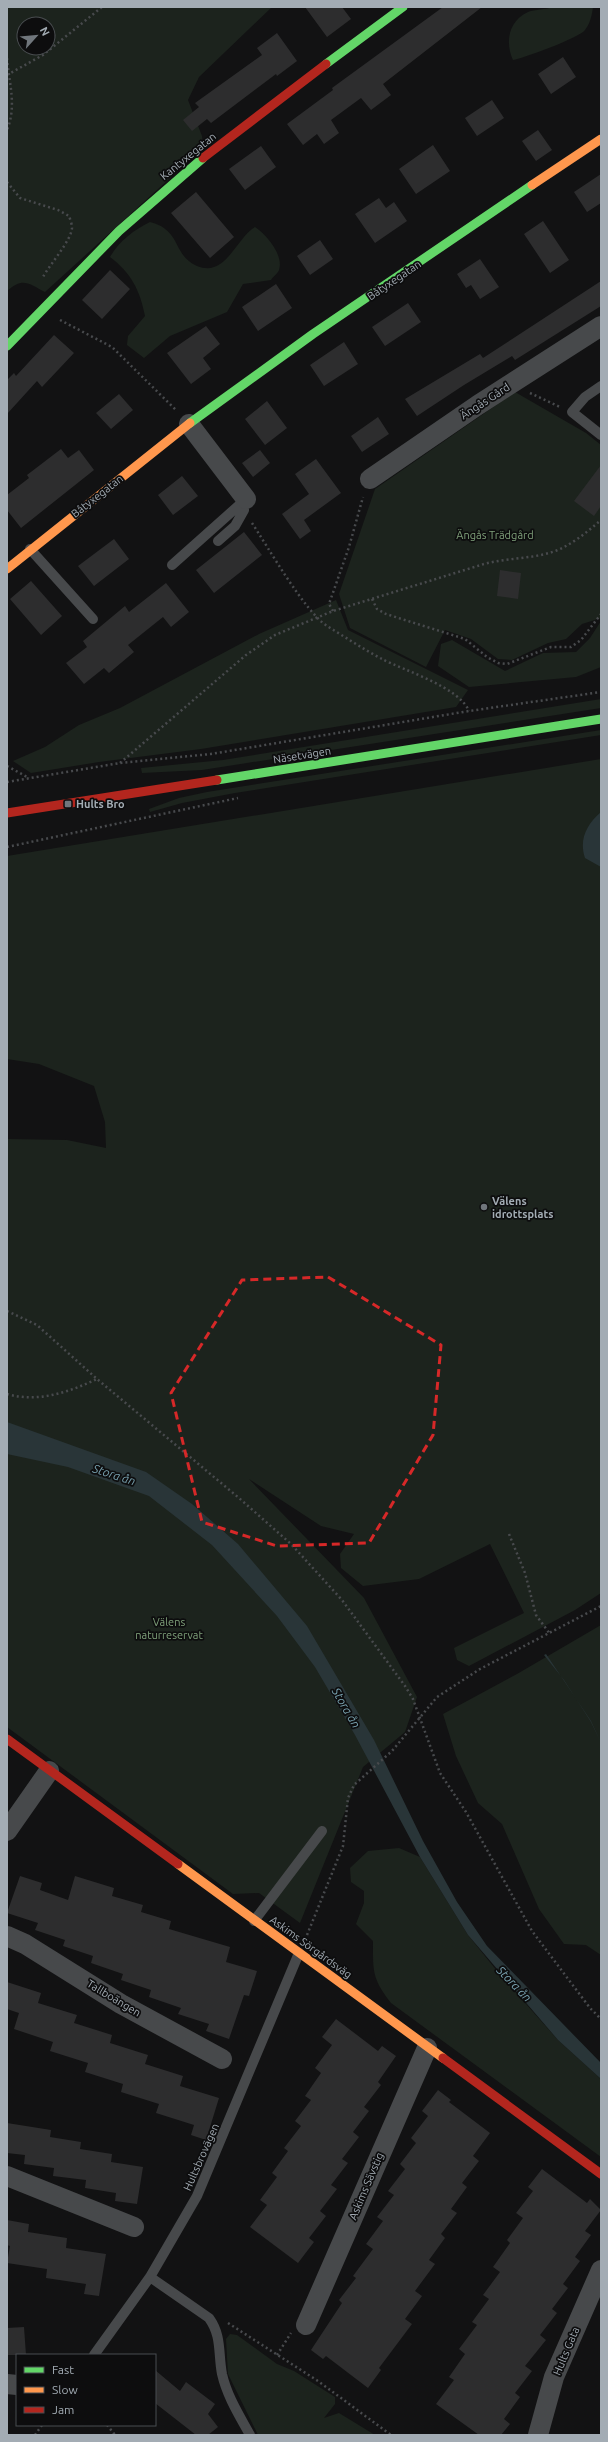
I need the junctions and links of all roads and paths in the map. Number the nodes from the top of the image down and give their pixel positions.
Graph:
1 (102, 7) edge
2 (403, 7) edge
3 (7, 58) edge
4 (8, 75) edge
5 (7, 130) edge
6 (601, 139) edge
7 (601, 326) edge
8 (7, 346) edge
9 (112, 346) dead end
10 (516, 381) junction
11 (601, 386) edge
12 (572, 412) junction
13 (189, 424) junction
14 (601, 435) edge
15 (370, 479) joint
16 (243, 505) junction
17 (601, 520) edge
18 (218, 541) dead end
19 (30, 549) junction
20 (172, 565) dead end
21 (7, 569) edge
22 (372, 599) junction
23 (333, 611) junction
24 (601, 614) edge
25 (318, 618) junction
26 (93, 619) dead end
27 (601, 692) edge
28 (469, 711) junction
29 (601, 719) edge
30 (120, 763) junction
31 (7, 766) edge
32 (30, 779) junction
33 (7, 782) edge
34 (246, 797) dead end
35 (7, 813) edge
36 (7, 847) edge
37 (7, 1311) edge
38 (97, 1379) junction
39 (7, 1394) edge
40 (509, 1534) dead end
41 (601, 1606) edge
42 (550, 1634) junction
43 (420, 1719) junction
44 (7, 1739) edge
45 (49, 1770) junction
46 (7, 1831) edge
47 (322, 1831) dead end
48 (254, 1921) junction
49 (7, 1936) edge
50 (299, 1953) junction
51 (601, 2019) edge
52 (427, 2048) junction
53 (222, 2059) dead end
54 (601, 2174) edge
55 (7, 2176) edge
56 (134, 2227) dead end
57 (601, 2270) edge
58 (150, 2277) junction
59 (209, 2318) junction
60 (306, 2325) joint
61 (95, 2354) edge
62 (277, 2355) junction
63 (41, 2426) edge
64 (108, 2426) edge
65 (35, 2435) edge
66 (115, 2435) edge
67 (250, 2435) edge
68 (391, 2435) edge
69 (538, 2435) edge

1 - 4 path
2 - 8 street, Kantyxegatan
3 - 4 path
4 - 5 path
6 - 13 street, Båtyxegatan
7 - 10 street, Ängås Gård
9 - 13 path
10 - 12 path
10 - 15 street, Ängås Gård
11 - 12 lane
12 - 14 lane
13 - 16 street
13 - 19 street, Båtyxegatan
15 - 23 path
16 - 18 lane
16 - 20 lane
16 - 25 path
17 - 22 path
19 - 21 street, Båtyxegatan
19 - 26 lane
22 - 23 path
22 - 24 path
23 - 25 path
25 - 28 path
25 - 30 path
27 - 28 path
28 - 30 path
29 - 35 street, Näsetvägen
30 - 32 path
31 - 32 path
32 - 33 path
34 - 36 path
37 - 38 path
38 - 39 path
38 - 43 path
40 - 42 path
41 - 42 path
42 - 43 path
43 - 50 path
43 - 51 path
44 - 45 street, Askims Sörgårdsväg
45 - 46 street
45 - 48 street, Askims Sörgårdsväg
47 - 48 lane
48 - 50 street, Askims Sörgårdsväg
49 - 53 street, Tallboängen
50 - 52 street, Askims Sörgårdsväg
50 - 58 lane, Hultsbrovägen
52 - 54 street, Askims Sörgårdsväg
52 - 60 street, Askims Sävstig
55 - 56 street
57 - 69 street, Hults Gata
58 - 59 lane
58 - 61 lane, Hultsbrovägen
59 - 62 path
59 - 67 lane
60 - 62 path
62 - 68 path
63 - 65 path
64 - 66 path

